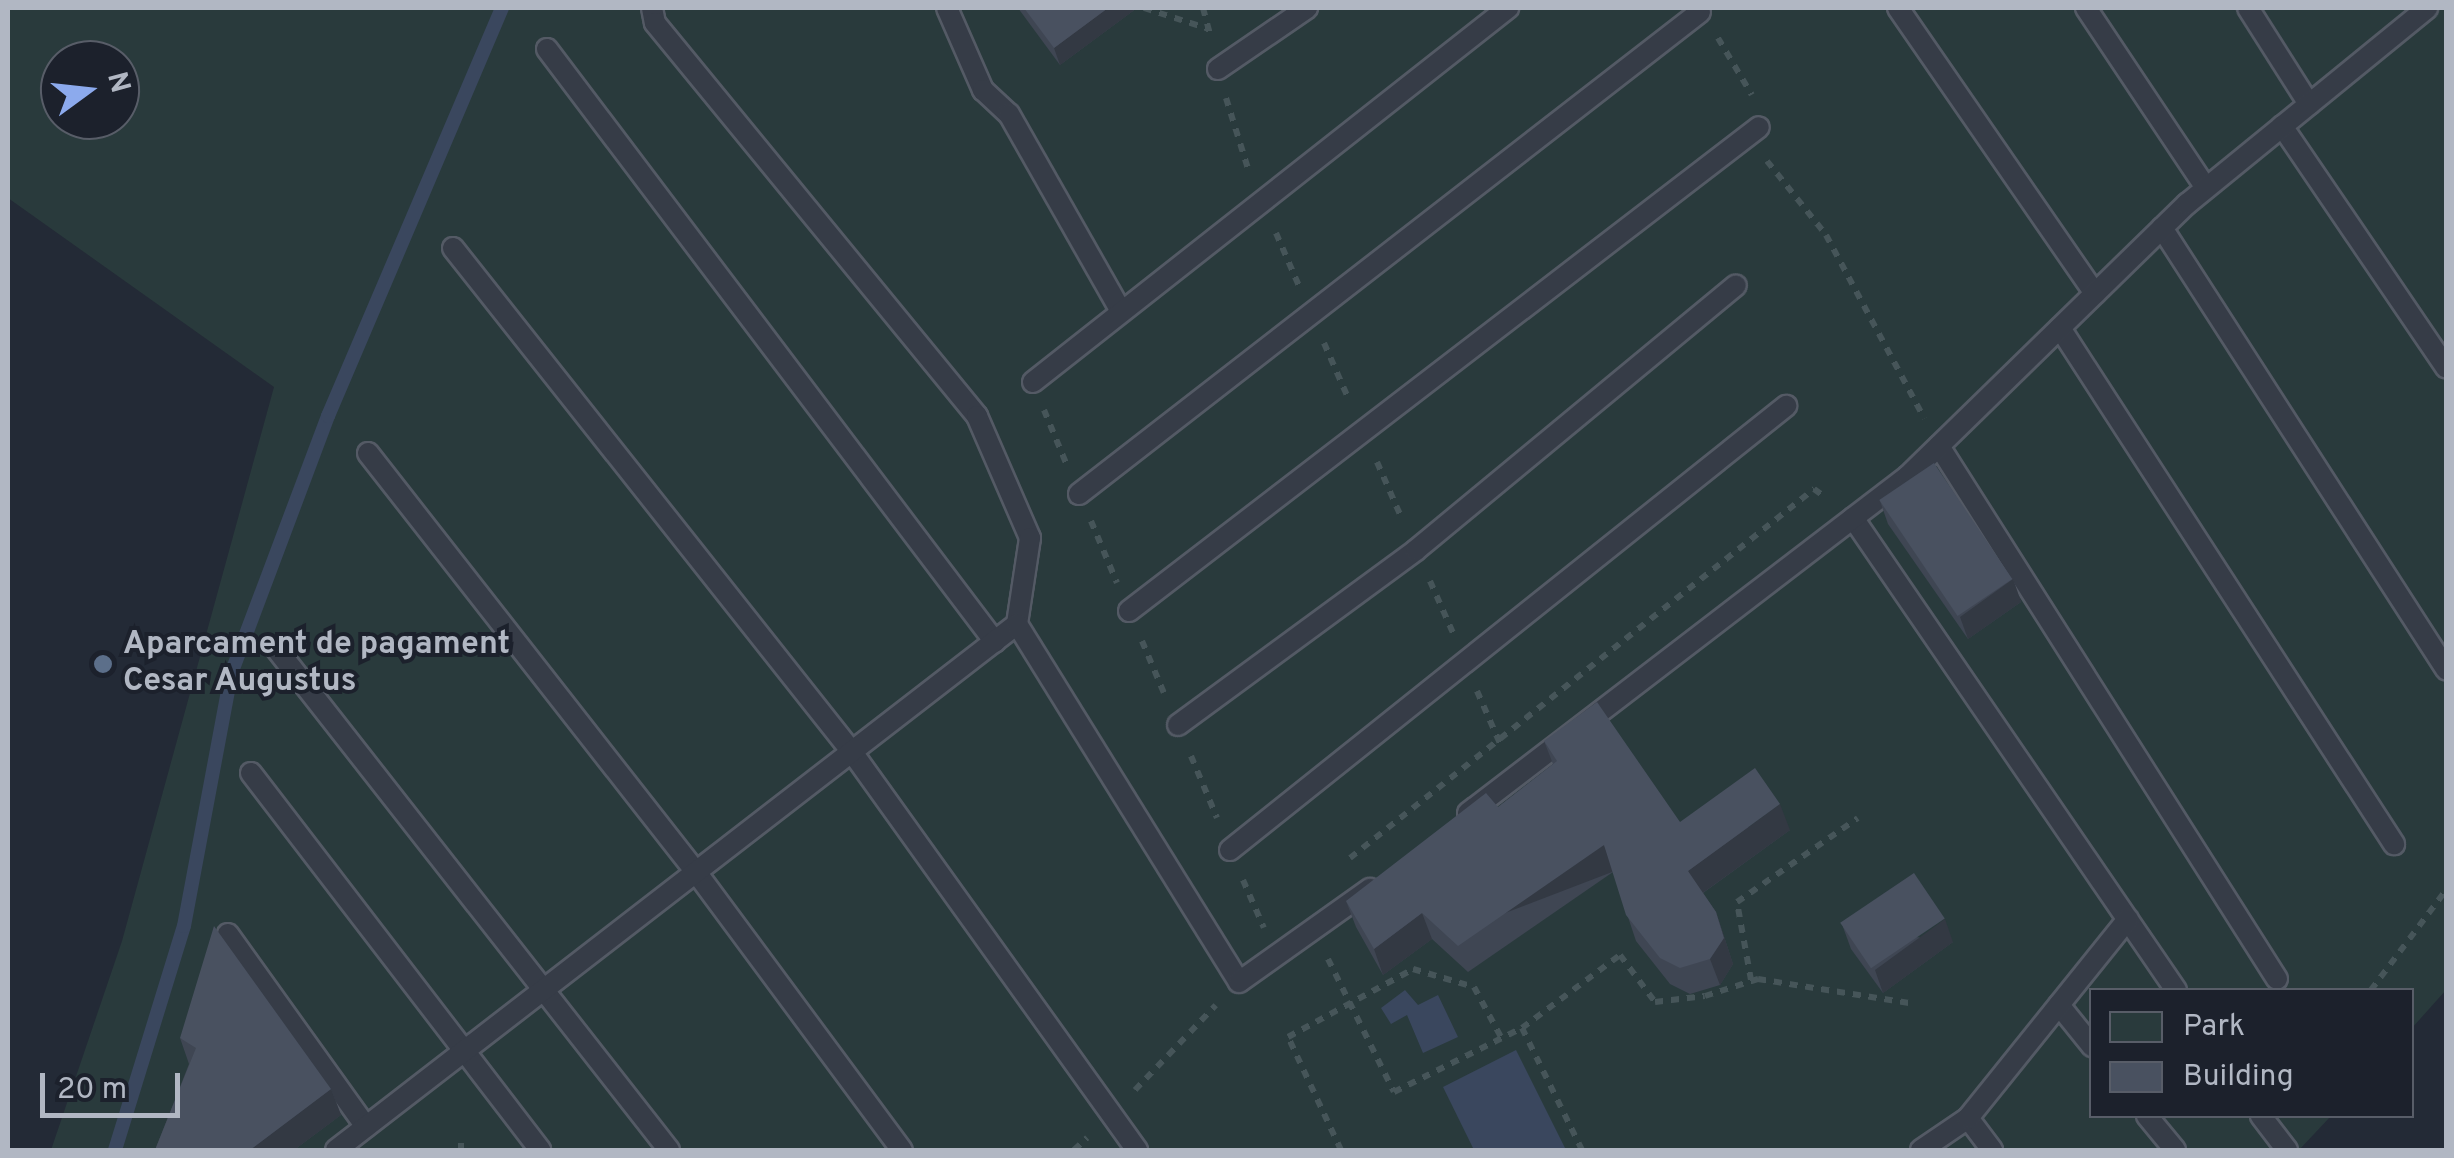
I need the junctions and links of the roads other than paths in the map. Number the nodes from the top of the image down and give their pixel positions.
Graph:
1 (652, 8) edge
2 (946, 8) edge
3 (1306, 8) edge
4 (1508, 8) edge
5 (1898, 8) edge
6 (2086, 8) edge
7 (2248, 8) edge
8 (2427, 8) edge
9 (1700, 12) road end
10 (547, 49) dead end
11 (1218, 68) dead end
12 (2309, 104) junction
13 (2282, 126) junction
14 (1760, 127) road end
15 (2206, 188) junction
16 (2162, 228) junction
17 (454, 248) dead end
18 (1736, 285) dead end
19 (2095, 294) junction
20 (1120, 309) junction
21 (2060, 328) junction
22 (2446, 366) edge
23 (1032, 382) road end
24 (1786, 406) dead end
25 (1939, 446) junction
26 (368, 453) dead end
27 (1079, 494) road end
28 (1853, 518) junction
29 (1129, 610) road end
30 (1018, 624) junction
31 (995, 642) junction
32 (274, 647) dead end
33 (2446, 668) edge
34 (1178, 725) road end
35 (852, 752) junction
36 (251, 773) dead end
37 (1454, 824) edge
38 (2394, 844) dead end
39 (1230, 850) road end
40 (696, 872) junction
41 (1392, 872) edge
42 (2128, 920) junction
43 (228, 934) dead end
44 (2277, 978) dead end
45 (545, 988) junction
46 (2175, 988) edge
47 (2059, 1005) junction
48 (2089, 1042) edge
49 (465, 1049) junction
50 (1968, 1118) junction
51 (2149, 1118) edge
52 (2263, 1118) edge
53 (366, 1127) junction
54 (336, 1150) edge
55 (540, 1150) edge
56 (669, 1150) edge
57 (902, 1150) edge
58 (1137, 1150) edge
59 (1921, 1150) edge
60 (1992, 1150) edge
61 (2175, 1150) edge
62 (2287, 1150) edge

1 - 30 lane
2 - 20 lane
3 - 11 lane
4 - 20 lane
5 - 19 lane
6 - 15 lane
7 - 12 lane
8 - 12 lane
9 - 27 lane
10 - 31 lane
12 - 13 lane
13 - 15 lane
13 - 22 lane
14 - 29 lane
15 - 16 lane
16 - 19 lane
16 - 33 lane
17 - 35 lane
18 - 34 lane
19 - 21 lane
20 - 23 lane
21 - 25 lane
21 - 38 lane
24 - 39 lane
25 - 28 lane
25 - 44 lane
26 - 40 lane
28 - 37 lane
28 - 42 lane
30 - 31 lane
30 - 41 lane
31 - 35 lane
32 - 45 lane
35 - 40 lane
35 - 58 lane
36 - 49 lane
40 - 45 lane
40 - 57 lane
42 - 46 lane
42 - 47 lane
43 - 53 lane
45 - 49 lane
45 - 56 lane
47 - 48 lane
47 - 50 lane
49 - 53 lane
49 - 55 lane
50 - 59 lane
50 - 60 lane
51 - 61 lane
52 - 62 lane
53 - 54 lane

